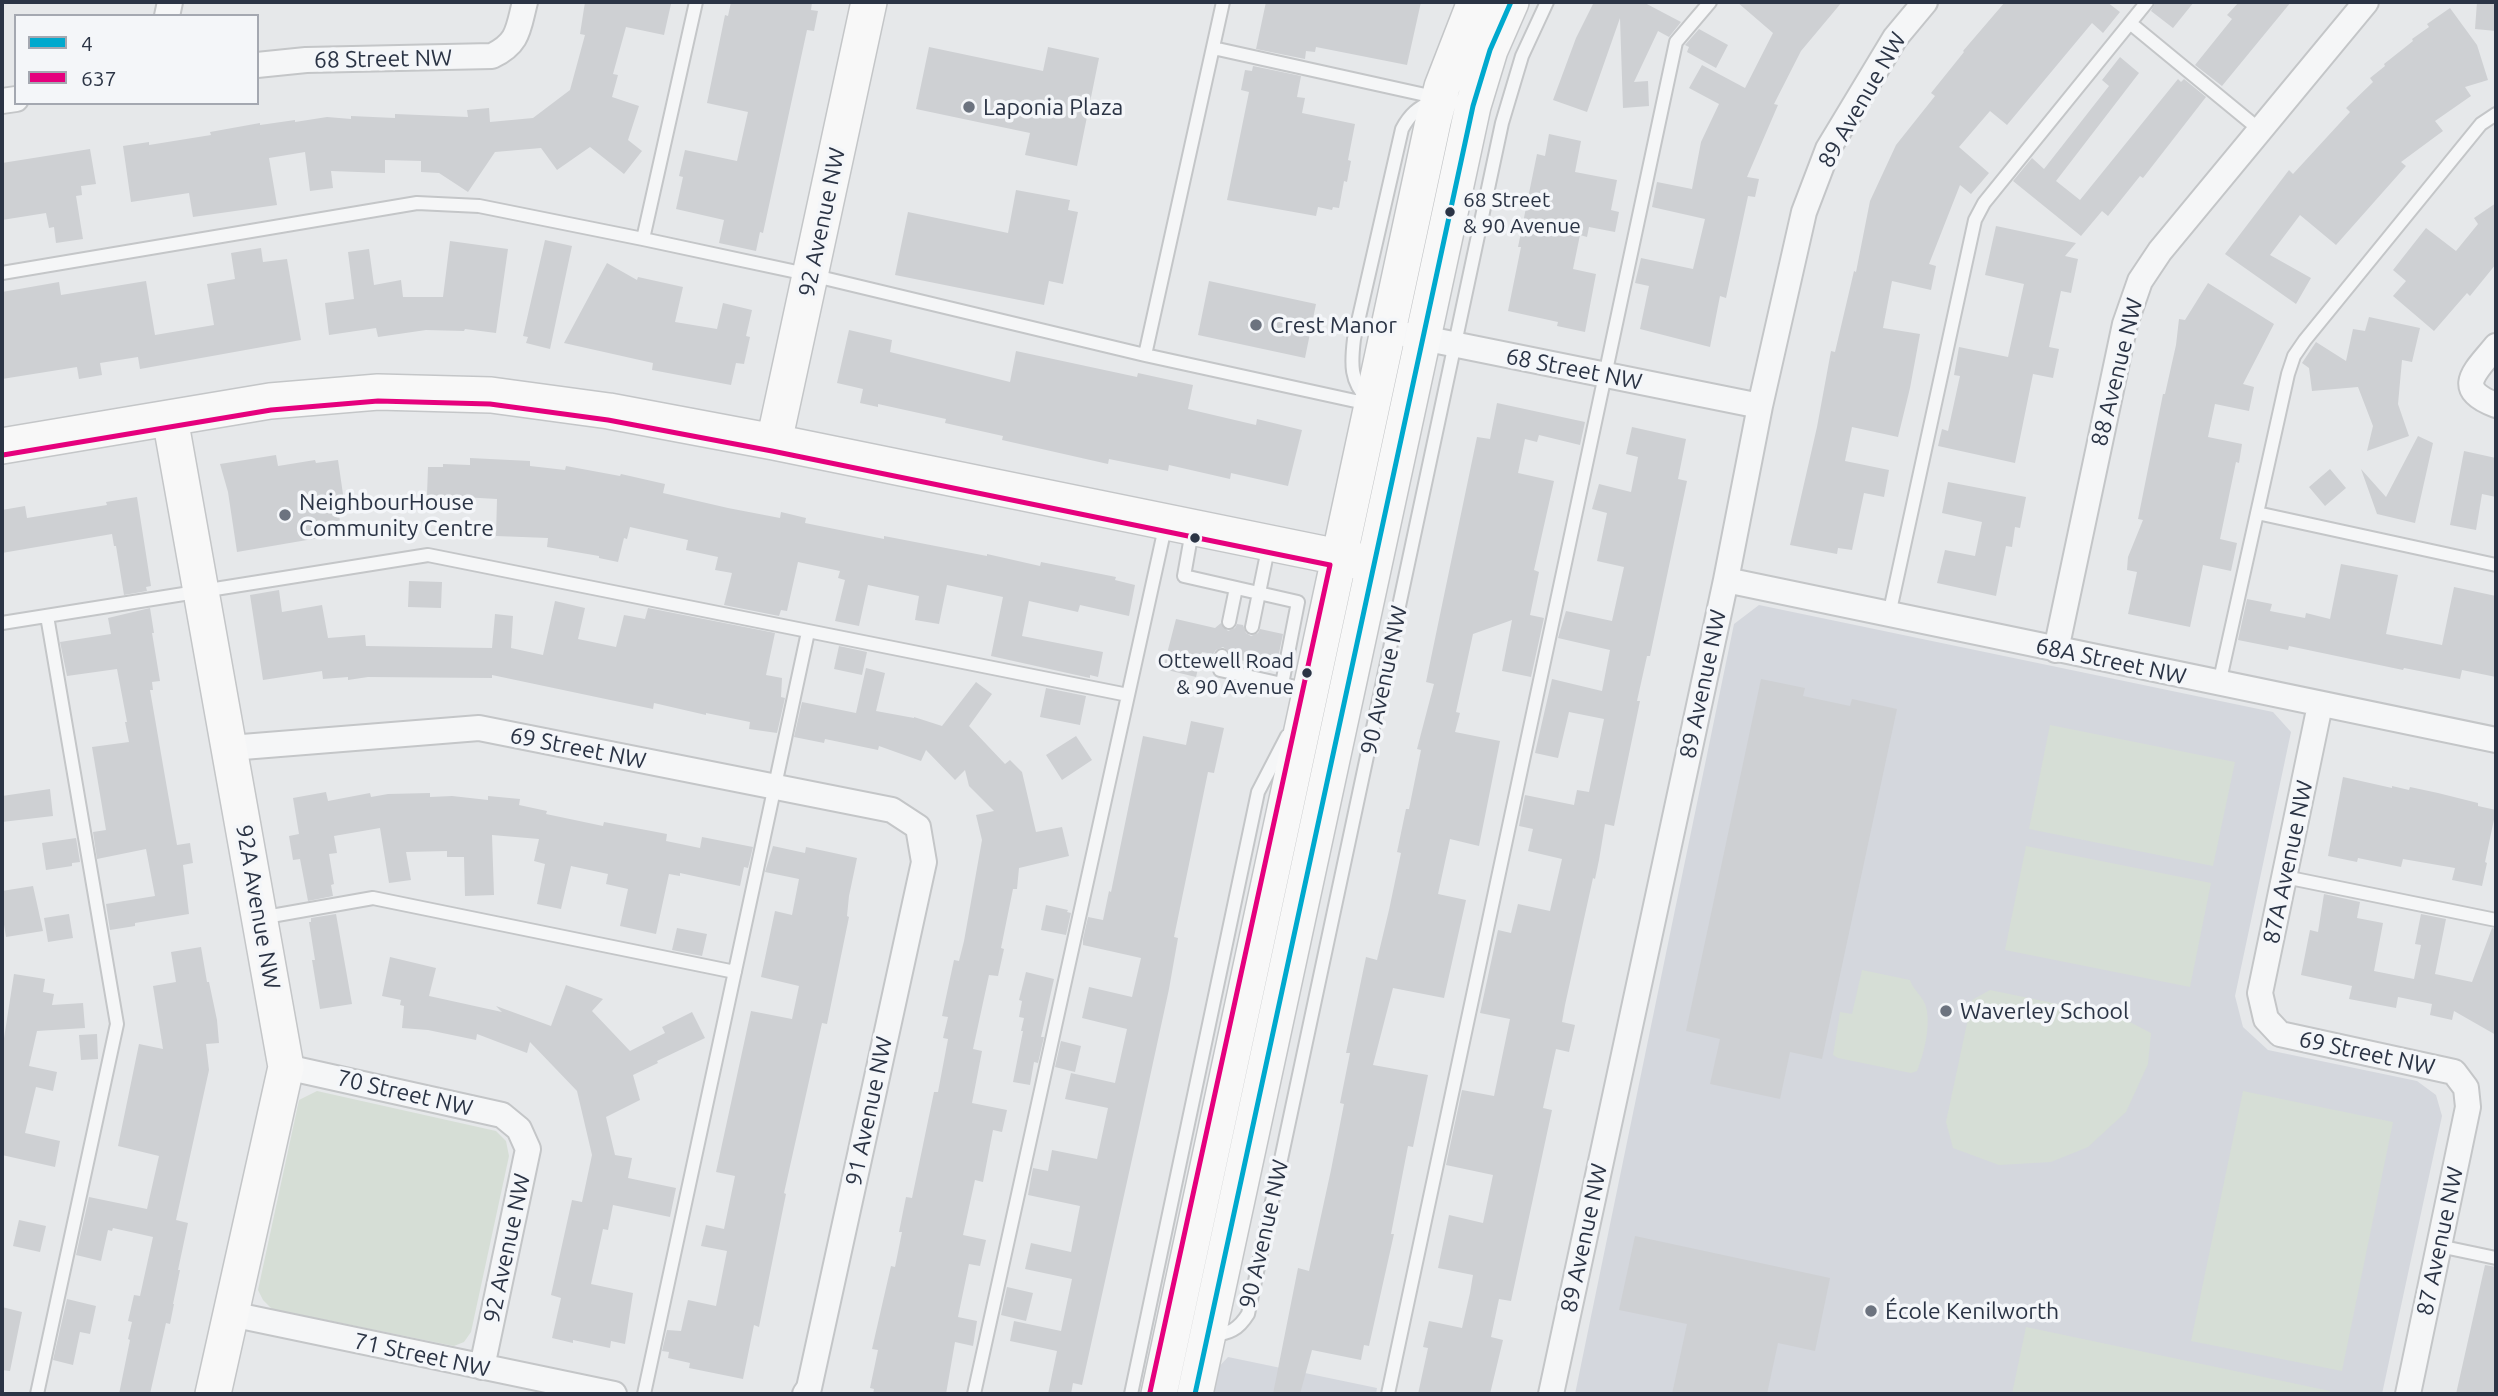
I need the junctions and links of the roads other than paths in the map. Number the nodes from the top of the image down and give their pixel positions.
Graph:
1 (525, 2) edge
2 (696, 2) edge
3 (869, 2) edge
4 (1223, 2) edge
5 (1475, 2) edge
6 (1511, 2) edge
7 (1547, 2) edge
8 (1710, 2) edge
9 (1925, 2) edge
10 (2147, 2) edge
11 (2366, 2) edge
12 (2130, 23) junction
13 (1213, 48) junction
14 (259, 65) edge
15 (1439, 98) junction
16 (2496, 114) edge
17 (2260, 130) junction
18 (643, 239) junction
19 (2, 273) edge
20 (811, 275) junction
21 (1387, 330) junction
22 (1440, 342) junction
23 (2496, 346) edge
24 (1145, 355) junction
25 (1605, 375) junction
26 (1373, 405) junction
27 (2496, 405) edge
28 (1760, 406) junction
29 (170, 418) junction
30 (774, 442) junction
31 (2, 446) edge
32 (2257, 513) junction
33 (1180, 524) junction
34 (1269, 543) junction
35 (1356, 561) junction
36 (2496, 565) edge
37 (1726, 580) junction
38 (1236, 589) junction
39 (202, 590) junction
40 (1259, 594) junction
41 (1314, 604) junction
42 (1889, 615) junction
43 (47, 616) junction
44 (1229, 622) dead end
45 (2, 623) edge
46 (1252, 627) dead end
47 (808, 632) junction
48 (2056, 650) junction
49 (1222, 656) dead end
50 (2219, 684) junction
51 (1297, 687) junction
52 (1128, 695) junction
53 (2320, 705) junction
54 (2496, 740) edge
55 (230, 748) junction
56 (774, 787) junction
57 (918, 827) joint
58 (2285, 877) junction
59 (260, 918) junction
60 (2496, 920) edge
61 (735, 972) junction
62 (2266, 1019) joint
63 (286, 1066) junction
64 (2466, 1088) joint
65 (519, 1129) joint
66 (2439, 1246) junction
67 (2496, 1258) edge
68 (231, 1314) junction
69 (1207, 1337) junction
70 (482, 1367) junction
71 (37, 1394) edge
72 (213, 1394) edge
73 (614, 1394) edge
74 (644, 1394) edge
75 (805, 1394) edge
76 (974, 1394) edge
77 (1131, 1394) edge
78 (1159, 1394) edge
79 (1195, 1394) edge
80 (1388, 1394) edge
81 (1551, 1394) edge
82 (2408, 1394) edge

1 - 14 street, 68 Street NW
2 - 18 lane
3 - 20 main road, 92 Avenue NW
4 - 13 lane
5 - 15 main road, 90 Avenue NW
6 - 22 main road, 90 Avenue NW
7 - 22 lane, 90 Avenue NW
8 - 25 lane
9 - 28 street, 89 Avenue NW
10 - 12 lane
11 - 17 street, 88 Avenue NW
12 - 17 lane
12 - 42 lane
13 - 15 lane
13 - 24 lane
15 - 21 main road, 90 Avenue NW
15 - 26 lane
16 - 32 lane
17 - 48 street, 88 Avenue NW
18 - 19 lane
18 - 20 lane
20 - 24 lane
20 - 30 main road, 92 Avenue NW
21 - 22 street, 68 Street NW
21 - 26 main road, 90 Avenue NW
22 - 25 street, 68 Street NW
22 - 35 main road, 90 Avenue NW
22 - 69 lane, 90 Avenue NW
23 - 27 street
24 - 26 lane
25 - 28 street, 68 Street NW
25 - 80 lane
26 - 35 main road, 90 Avenue NW
28 - 37 street, 89 Avenue NW
29 - 30 main road
29 - 31 main road
29 - 39 main road, 92A Avenue NW
30 - 33 main road
32 - 36 lane
32 - 50 lane
33 - 34 main road
33 - 38 lane
33 - 52 lane
34 - 35 main road
34 - 40 lane
35 - 41 main road, 90 Avenue NW
35 - 69 main road, 90 Avenue NW
37 - 42 street, 68A Street NW
37 - 81 street, 89 Avenue NW
38 - 40 lane
38 - 44 lane
39 - 43 lane
39 - 47 lane
39 - 55 main road, 92A Avenue NW
40 - 41 lane
40 - 46 lane
41 - 51 main road, 90 Avenue NW
42 - 48 street, 68A Street NW
43 - 45 lane
43 - 71 lane
47 - 52 lane
47 - 56 lane
48 - 50 street, 68A Street NW
49 - 51 lane
50 - 53 street, 68A Street NW
51 - 77 lane, 90 Avenue NW
51 - 78 main road, 90 Avenue NW
52 - 76 lane
53 - 54 street, 68A Street NW
53 - 58 street, 87A Avenue NW
55 - 56 street, 69 Street NW
55 - 59 main road, 92A Avenue NW
56 - 57 street, 69 Street NW
56 - 61 lane
57 - 75 street, 91 Avenue NW
58 - 60 lane
58 - 62 street, 87A Avenue NW
59 - 61 lane
59 - 63 main road, 92A Avenue NW
61 - 74 lane
62 - 64 street, 69 Street NW
63 - 65 street, 70 Street NW
63 - 68 main road, 92A Avenue NW
64 - 66 street, 87 Avenue NW
65 - 70 street, 92 Avenue NW
66 - 67 lane
66 - 82 street, 87 Avenue NW
68 - 70 street, 71 Street NW
68 - 72 main road, 92A Avenue NW
69 - 79 main road, 90 Avenue NW
70 - 73 street, 71 Street NW

